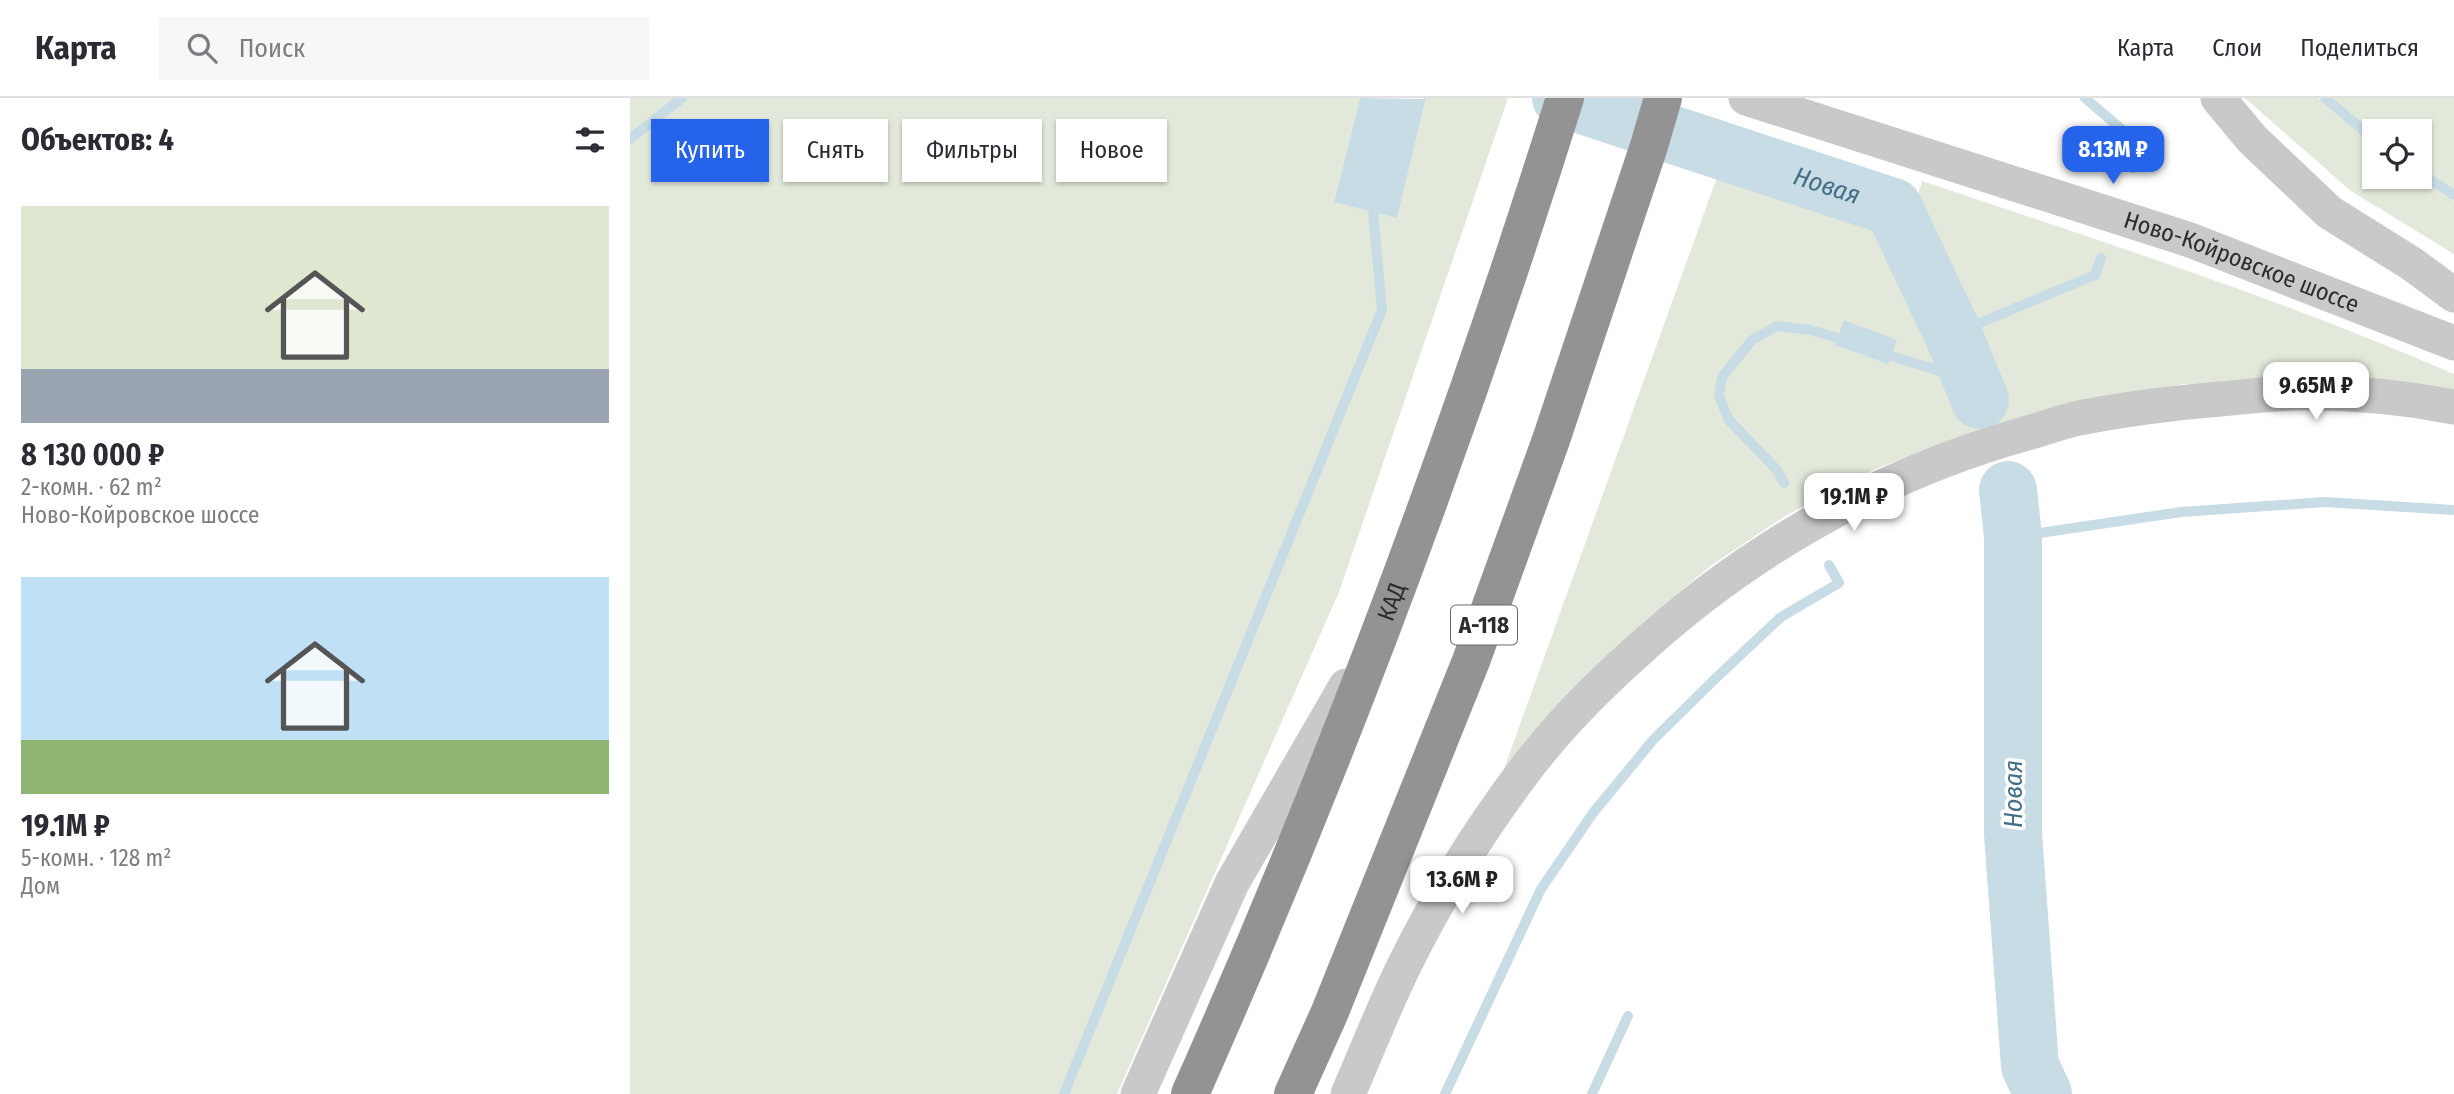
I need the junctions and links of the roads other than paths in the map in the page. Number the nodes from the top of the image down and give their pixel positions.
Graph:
1 (1663, 98) edge
2 (1746, 98) edge
3 (2218, 98) edge
4 (1562, 108) edge
5 (2454, 295) edge
6 (2454, 343) edge
7 (2454, 407) edge
8 (1386, 617) junction
9 (1138, 1094) edge
10 (1190, 1094) edge
11 (1293, 1094) edge
12 (1348, 1094) edge

1 - 11 highway, А-118
2 - 6 street, Ново-Койровское шоссе
3 - 5 street
4 - 8 highway, КАД
7 - 12 street
8 - 9 street
8 - 10 highway, КАД

